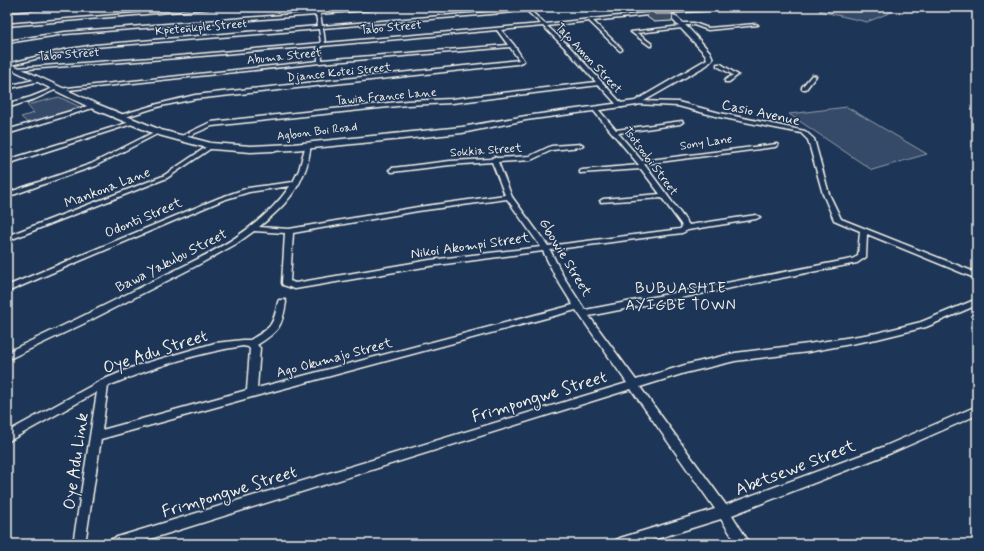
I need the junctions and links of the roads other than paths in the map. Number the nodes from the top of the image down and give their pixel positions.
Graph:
1 (61, 7) edge
2 (225, 7) edge
3 (400, 7) edge
4 (565, 7) edge
5 (659, 7) edge
6 (768, 7) edge
7 (192, 8) edge
8 (382, 8) edge
9 (527, 9) edge
10 (186, 10) junction
11 (7, 11) edge
12 (666, 12) junction
13 (318, 13) junction
14 (590, 20) junction
15 (183, 23) junction
16 (7, 25) edge
17 (544, 25) junction
18 (756, 25) dead end
19 (680, 26) junction
20 (320, 28) junction
21 (498, 29) junction
22 (7, 42) edge
23 (321, 44) junction
24 (650, 45) dead end
25 (512, 46) junction
26 (620, 50) dead end
27 (320, 62) junction
28 (718, 65) dead end
29 (11, 67) edge
30 (814, 76) dead end
31 (38, 80) junction
32 (728, 81) dead end
33 (600, 83) junction
34 (7, 88) edge
35 (804, 88) dead end
36 (57, 89) junction
37 (637, 103) junction
38 (7, 106) edge
39 (94, 106) junction
40 (621, 106) junction
41 (595, 109) junction
42 (119, 117) junction
43 (680, 122) dead end
44 (132, 123) junction
45 (7, 132) edge
46 (158, 132) junction
47 (616, 132) junction
48 (178, 139) junction
49 (580, 145) dead end
50 (775, 145) dead end
51 (210, 146) junction
52 (308, 146) junction
53 (494, 160) junction
54 (7, 162) edge
55 (642, 165) junction
56 (392, 170) dead end
57 (582, 172) dead end
58 (294, 184) junction
59 (7, 195) edge
60 (664, 196) junction
61 (509, 197) junction
62 (603, 201) dead end
63 (756, 217) dead end
64 (686, 228) junction
65 (254, 229) junction
66 (289, 231) junction
67 (863, 232) junction
68 (7, 239) edge
69 (545, 247) junction
70 (977, 276) edge
71 (7, 289) edge
72 (282, 302) dead end
73 (977, 302) edge
74 (581, 310) junction
75 (251, 344) junction
76 (7, 356) edge
77 (102, 384) junction
78 (633, 385) junction
79 (252, 393) junction
80 (977, 410) edge
81 (96, 436) junction
82 (7, 437) edge
83 (724, 512) junction
84 (79, 544) edge
85 (114, 544) edge
86 (620, 544) edge
87 (744, 544) edge

1 - 11 street
2 - 7 street
3 - 8 street
4 - 9 street, Kpetenkple Street
5 - 12 street
6 - 12 street, Tabo Street
7 - 10 street
8 - 13 street
9 - 17 street, Tafo Amon Street
9 - 20 street, Kpetenkple Street
10 - 15 street
10 - 16 street
12 - 14 street, Tabo Street
12 - 19 street
13 - 15 street
13 - 20 street
14 - 17 street, Tabo Street
14 - 26 street
15 - 22 street
17 - 21 street, Tabo Street
17 - 33 street, Tafo Amon Street
18 - 19 street
19 - 24 street
19 - 37 street, Agbon Boi Road
20 - 23 street
20 - 29 street, Kpetenkple Street
21 - 23 street, Tabo Street
21 - 25 street, Djance Kotei Street
23 - 27 street
23 - 29 street, Tabo Street
25 - 27 street, Abuma Street
25 - 42 street, Djance Kotei Street
27 - 36 street, Abuma Street
28 - 32 street
29 - 31 street, Agbon Boi Road
30 - 35 street
31 - 34 street
31 - 36 street, Agbon Boi Road
33 - 40 street, Tafo Amon Street
33 - 48 street, Tawia France Lane
36 - 38 street, Abuma Street
36 - 39 street, Agbon Boi Road
37 - 40 street, Agbon Boi Road
37 - 67 street, Casio Avenue
39 - 42 street, Agbon Boi Road
39 - 45 street
40 - 41 street, Agbon Boi Road
41 - 47 street, Tsotsoobi Street
41 - 52 street, Agbon Boi Road
42 - 44 street, Agbon Boi Road
43 - 47 street
44 - 46 street, Agbon Boi Road
44 - 54 street
46 - 48 street, Agbon Boi Road
46 - 59 street
47 - 55 street, Tsotsoobi Street
48 - 51 street, Agbon Boi Road
49 - 53 street, Sokkia Street
50 - 55 street, Sony Lane
51 - 52 street, Agbon Boi Road
51 - 68 street, Mankona Lane
52 - 58 street, Bawa Yakubu Street
53 - 56 street, Sokkia Street
53 - 61 street, Gbowie Street
55 - 57 street, Sony Lane
55 - 60 street, Tsotsoobi Street
58 - 65 street, Bawa Yakubu Street
58 - 71 street, Odonti Street
60 - 62 street
60 - 64 street, Tsotsoobi Street
61 - 66 street
61 - 69 street, Gbowie Street
63 - 64 street, Nikoi Akompi Street
64 - 69 street, Nikoi Akompi Street
65 - 66 street
65 - 76 street, Bawa Yakubu Street
66 - 69 street, Nikoi Akompi Street
67 - 70 street, Casio Avenue
67 - 74 street, Ago Okumajo Street
69 - 74 street, Gbowie Street
72 - 75 street
73 - 78 street, Frimpongwe Street
74 - 78 street, Gbowie Street
74 - 79 street, Ago Okumajo Street
75 - 77 street, Oye Adu Street
75 - 79 street
77 - 81 street, Oye Adu Link
77 - 82 street, Oye Adu Street
78 - 83 street, Gbowie Street
78 - 85 street, Frimpongwe Street
79 - 81 street, Ago Okumajo Street
80 - 83 street, Abetsewe Street
81 - 84 street, Oye Adu Link
83 - 86 street, Abetsewe Street
83 - 87 street, Gbowie Street

